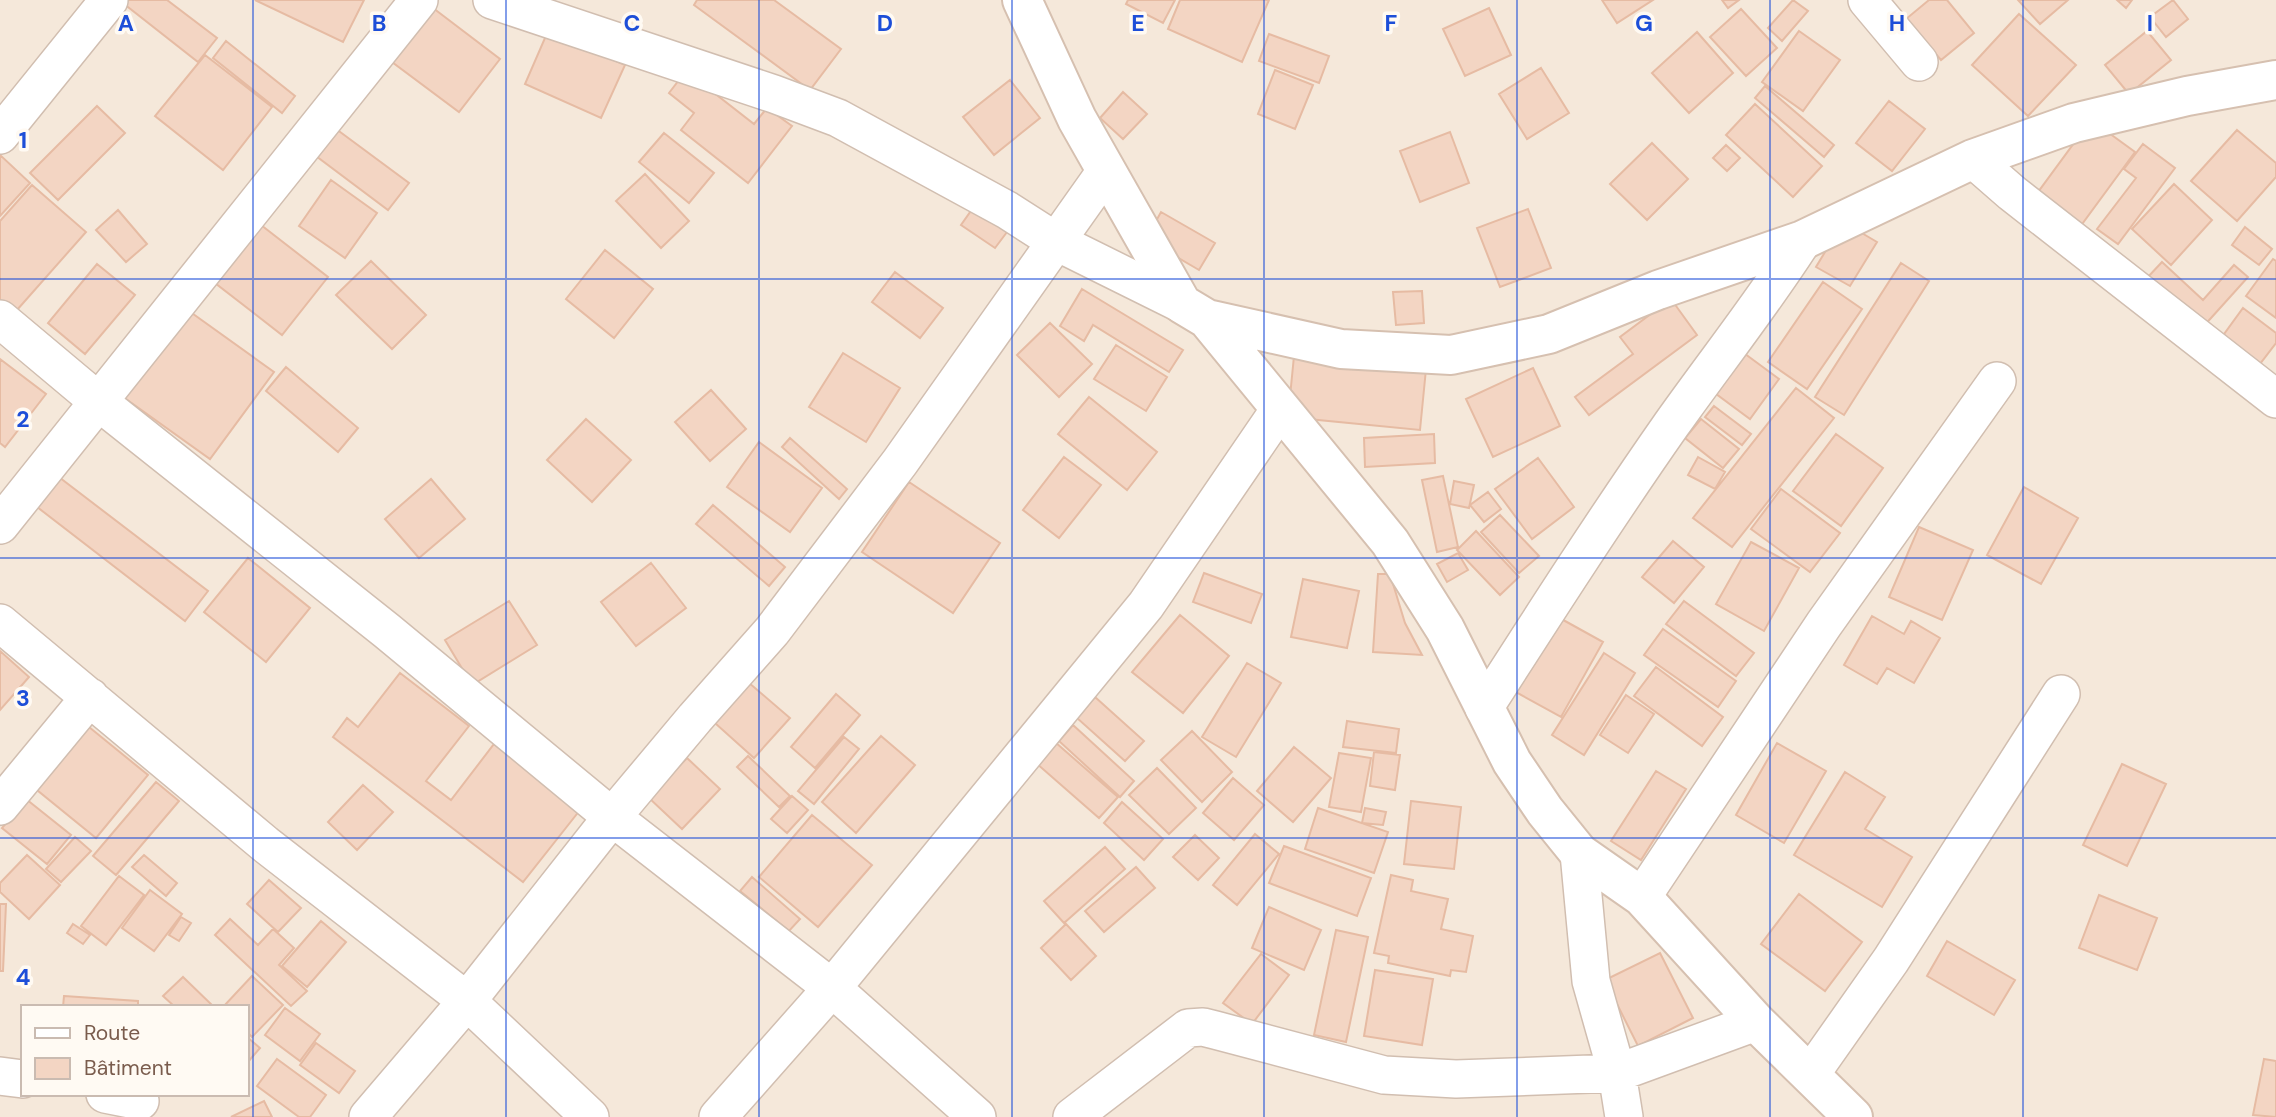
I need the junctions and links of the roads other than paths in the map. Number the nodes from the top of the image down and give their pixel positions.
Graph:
1 (109, 0) edge
2 (419, 0) edge
3 (492, 0) edge
4 (1022, 0) edge
5 (1867, 0) edge
6 (1919, 62) dead end
7 (2276, 80) edge
8 (0, 135) edge
9 (1973, 159) junction
10 (1106, 172) junction
11 (1803, 240) junction
12 (1057, 242) junction
13 (1194, 312) junction
14 (0, 319) edge
15 (1997, 381) dead end
16 (2276, 399) edge
17 (99, 402) junction
18 (1279, 409) junction
19 (0, 525) edge
20 (0, 623) edge
21 (2061, 694) dead end
22 (90, 697) junction
23 (1484, 708) junction
24 (0, 806) edge
25 (612, 817) junction
26 (1579, 853) junction
27 (1642, 897) junction
28 (832, 988) junction
29 (467, 1001) junction
30 (1756, 1022) junction
31 (1618, 1073) junction
32 (1810, 1075) junction
33 (0, 1076) edge
34 (21, 1079) edge
35 (368, 1117) edge
36 (590, 1117) edge
37 (718, 1117) edge
38 (977, 1117) edge
39 (1072, 1117) edge
40 (1624, 1117) edge
41 (1853, 1117) edge

1 - 8 street
2 - 17 street
3 - 12 street
4 - 10 street
5 - 6 street
7 - 9 street
9 - 11 street
9 - 16 street
10 - 12 street
10 - 13 street
11 - 13 street
11 - 23 street
12 - 13 street
12 - 25 street
13 - 18 street
14 - 17 street
15 - 27 street
17 - 19 street
17 - 25 street
18 - 23 street
18 - 28 street
20 - 22 street
21 - 32 street
22 - 24 street
22 - 29 street
23 - 26 street
25 - 28 street
25 - 29 street
26 - 27 street
26 - 31 street
27 - 30 street
28 - 37 street
28 - 38 street
29 - 35 street
29 - 36 street
30 - 31 street
30 - 32 street
31 - 39 street
31 - 40 street
32 - 41 street
33 - 34 street

